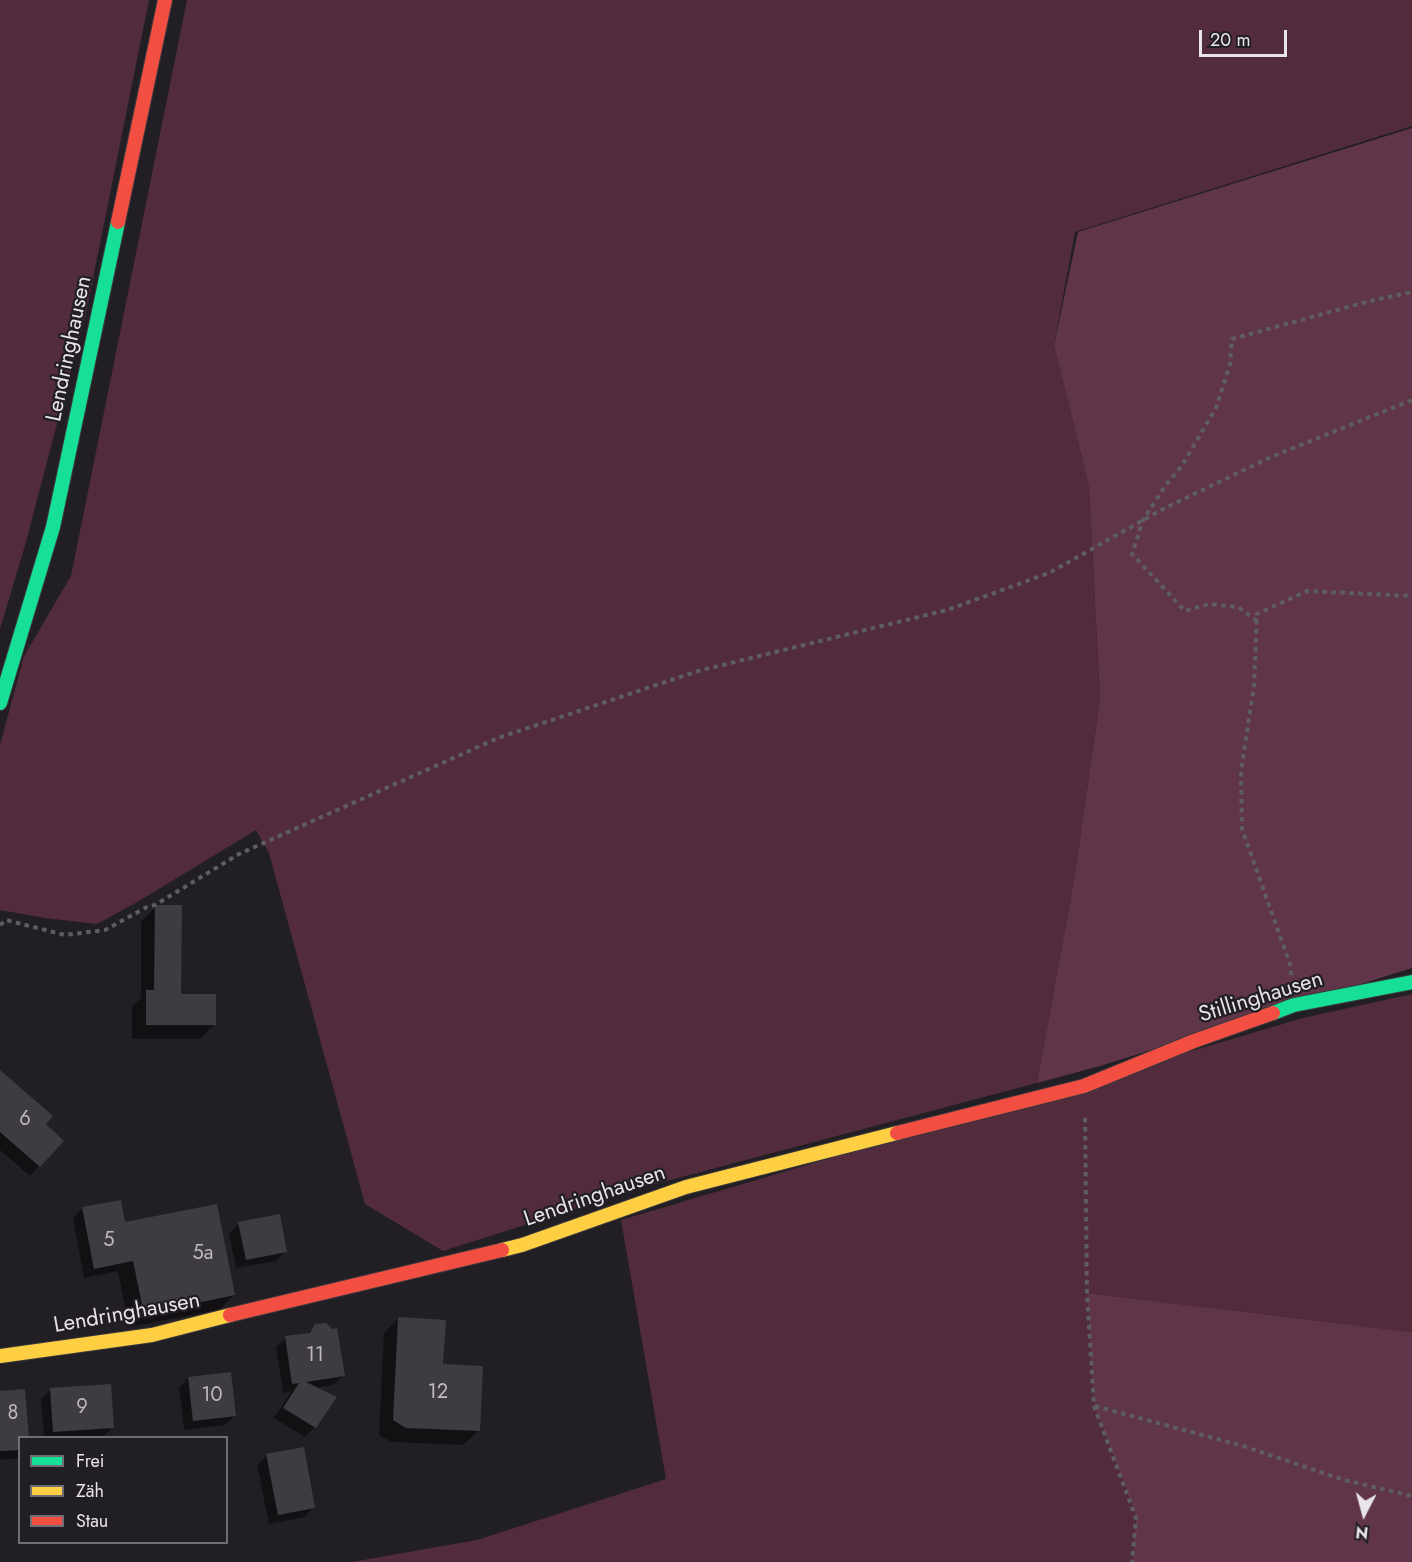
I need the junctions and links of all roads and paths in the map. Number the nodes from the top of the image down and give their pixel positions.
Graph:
1 (165, 0) edge
2 (1412, 292) edge
3 (1412, 400) edge
4 (1143, 520) junction
5 (1412, 596) edge
6 (1257, 621) junction
7 (0, 703) edge
8 (0, 925) edge
9 (1412, 982) edge
10 (1294, 1005) junction
11 (1194, 1041) joint
12 (1084, 1086) junction
13 (0, 1356) edge
14 (1094, 1406) junction
15 (1412, 1496) edge
16 (1132, 1562) edge

1 - 7 street, Lendringhausen
2 - 4 path
3 - 4 path
4 - 6 path
4 - 8 path
5 - 6 path
6 - 10 path
9 - 10 street, Stillinghausen
10 - 11 street, Stillinghausen
11 - 12 street, Lendringhausen
12 - 13 street, Lendringhausen
12 - 14 path
14 - 15 path
14 - 16 path

